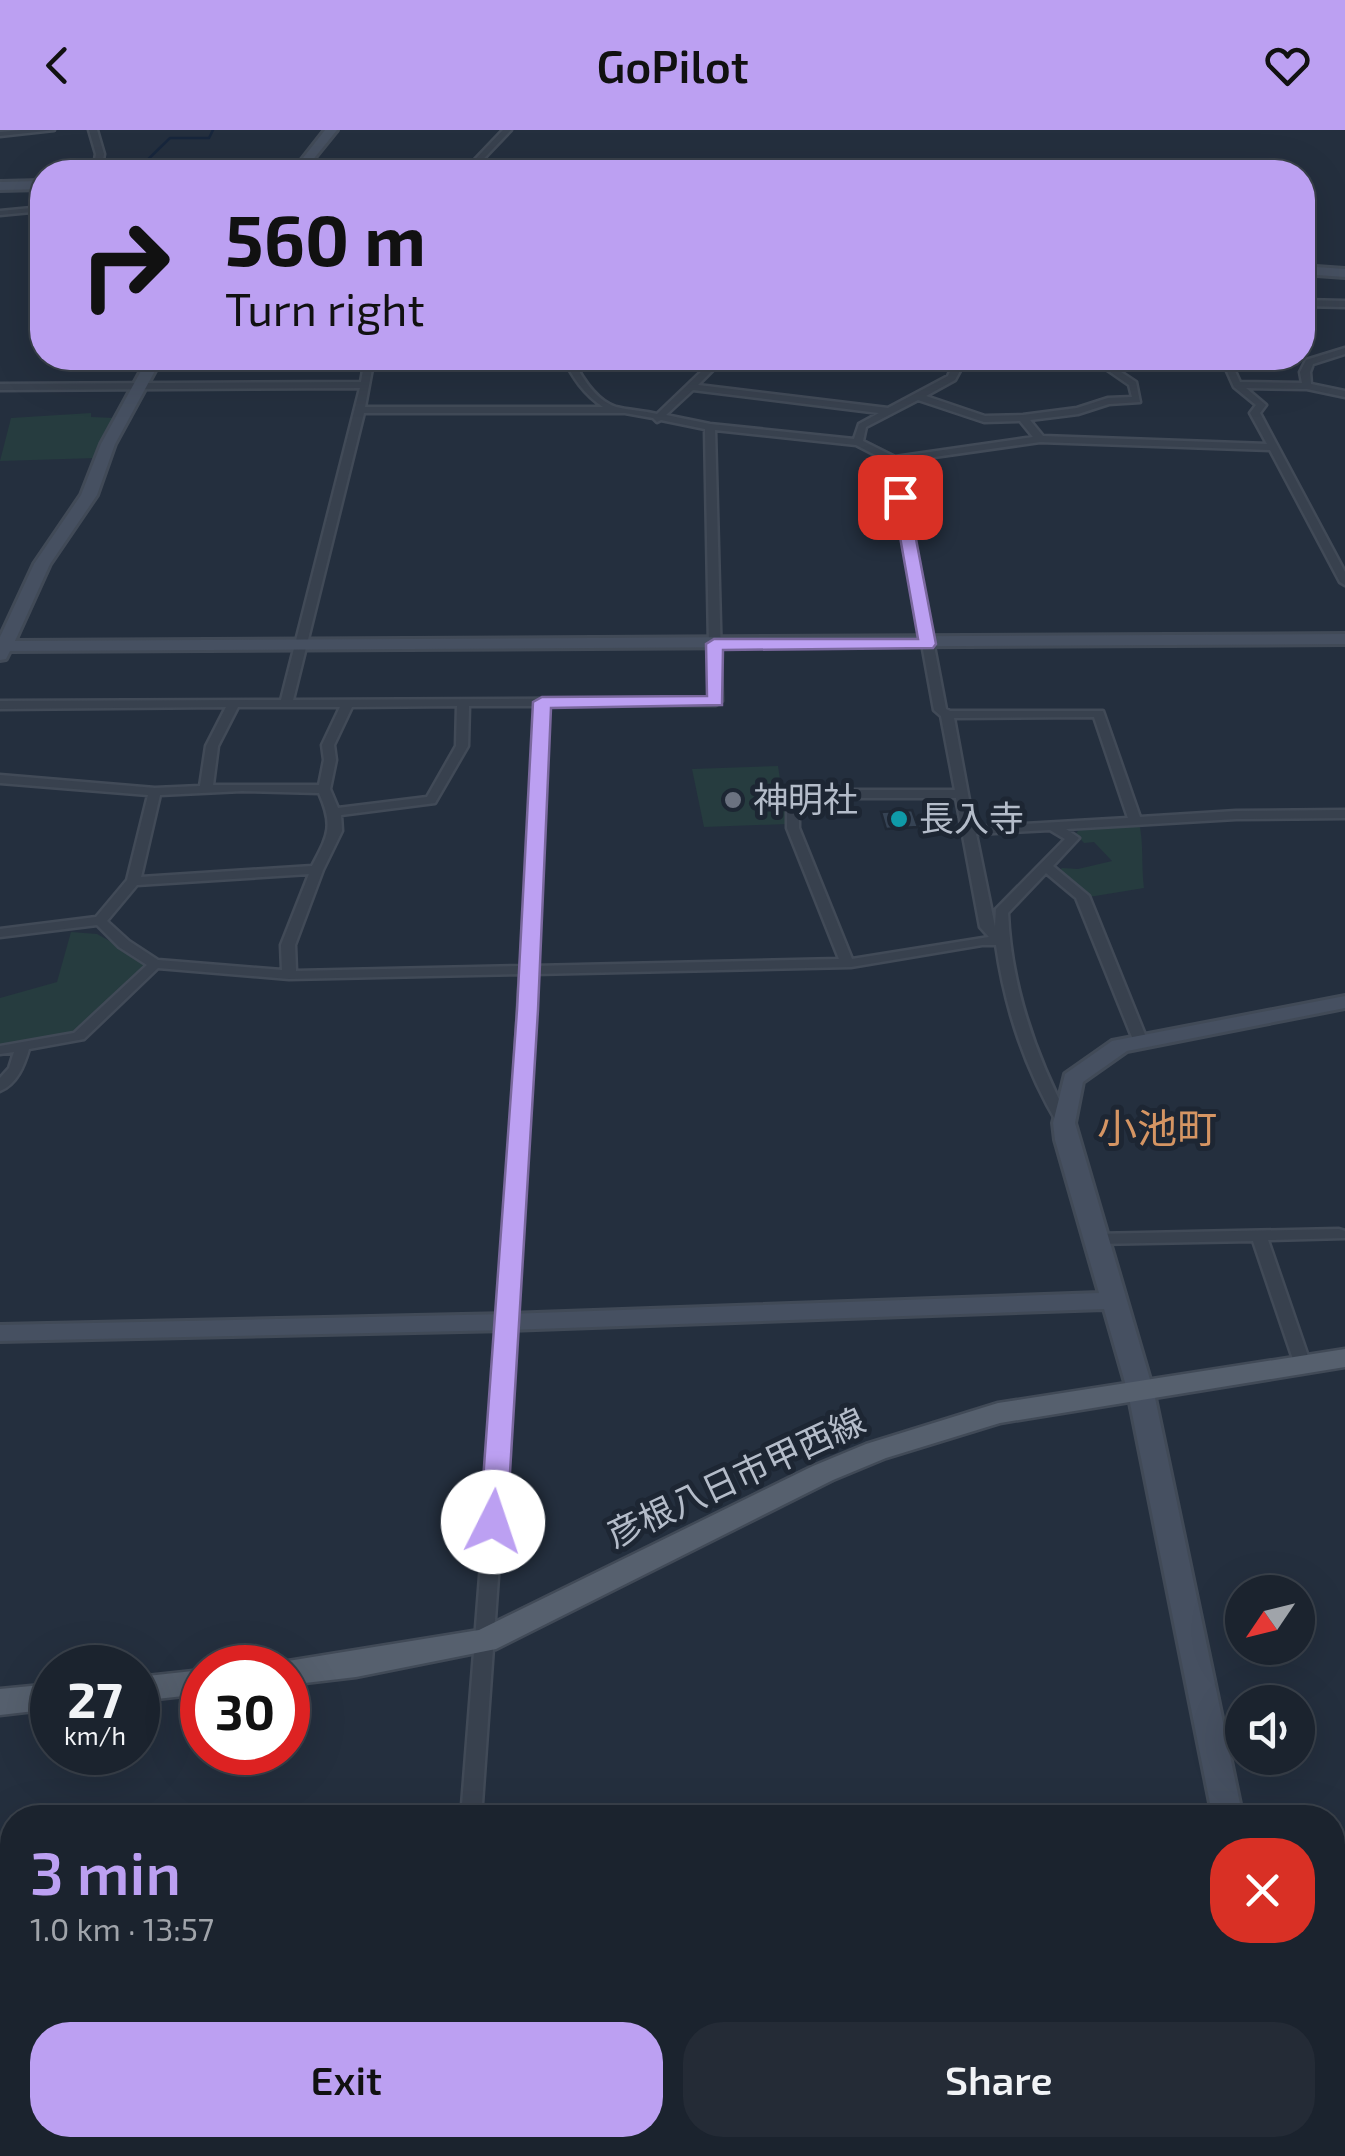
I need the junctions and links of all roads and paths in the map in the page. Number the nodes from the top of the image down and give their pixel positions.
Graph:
1 (50, 130) edge
2 (93, 130) edge
3 (331, 130) edge
4 (507, 130) edge
5 (0, 134) edge
6 (99, 160) edge
7 (307, 160) edge
8 (478, 160) edge
9 (30, 185) edge
10 (0, 186) edge
11 (30, 210) edge
12 (0, 213) edge
13 (1315, 271) edge
14 (1345, 273) edge
15 (1315, 303) edge
16 (1345, 304) edge
17 (1345, 351) edge
18 (1315, 360) edge
19 (148, 370) edge
20 (367, 370) edge
21 (574, 370) edge
22 (708, 370) edge
23 (956, 370) edge
24 (1113, 370) edge
25 (1230, 370) edge
26 (1306, 370) edge
27 (139, 385) junction
28 (363, 385) junction
29 (1237, 385) junction
30 (0, 386) edge
31 (1307, 386) junction
32 (692, 387) junction
33 (1345, 394) edge
34 (918, 396) junction
35 (360, 410) junction
36 (615, 410) junction
37 (887, 411) junction
38 (1023, 418) junction
39 (656, 419) junction
40 (710, 426) junction
41 (1040, 439) junction
42 (858, 442) junction
43 (1273, 447) junction
44 (894, 460) junction
45 (1345, 582) edge
46 (1345, 640) edge
47 (714, 644) junction
48 (927, 644) junction
49 (303, 645) junction
50 (2, 649) edge
51 (463, 702) junction
52 (542, 702) junction
53 (286, 703) junction
54 (234, 704) junction
55 (348, 704) junction
56 (0, 705) edge
57 (947, 715) junction
58 (0, 779) edge
59 (206, 789) junction
60 (324, 789) junction
61 (155, 792) junction
62 (963, 794) junction
63 (334, 812) junction
64 (1345, 814) edge
65 (1135, 821) junction
66 (1045, 826) junction
67 (969, 831) junction
68 (1046, 866) junction
69 (317, 870) junction
70 (133, 881) junction
71 (100, 921) junction
72 (0, 932) edge
73 (1000, 941) junction
74 (847, 963) junction
75 (155, 964) junction
76 (530, 970) junction
77 (288, 975) junction
78 (1345, 1002) edge
79 (1142, 1042) junction
80 (23, 1046) junction
81 (0, 1050) edge
82 (0, 1087) edge
83 (1064, 1123) junction
84 (1339, 1234) dead end
85 (1259, 1236) junction
86 (1094, 1239) junction
87 (1111, 1301) junction
88 (508, 1322) junction
89 (0, 1332) edge
90 (1345, 1358) edge
91 (1303, 1365) junction
92 (1142, 1393) junction
93 (484, 1641) junction
94 (310, 1671) edge
95 (30, 1699) edge
96 (0, 1702) edge
97 (473, 1805) edge
98 (1225, 1805) edge

1 - 5 street
2 - 6 street
3 - 7 street
4 - 8 street
9 - 10 street
11 - 12 street
13 - 14 street
15 - 16 street
17 - 18 street
19 - 27 street
20 - 28 street
21 - 36 street
22 - 32 street
23 - 34 street
24 - 38 street
25 - 29 street
26 - 31 street
27 - 28 street
27 - 30 street
27 - 50 street
28 - 35 street
29 - 31 street
29 - 43 street
31 - 33 street
32 - 37 street
32 - 39 street
34 - 37 street
34 - 38 street
35 - 36 street
35 - 49 street
36 - 39 street
37 - 42 street
38 - 41 street
39 - 40 street
40 - 42 street
40 - 47 street
41 - 43 street
41 - 44 street
42 - 44 street
43 - 45 street
44 - 48 street
46 - 48 street
47 - 48 street
47 - 49 street
47 - 52 street
48 - 57 street
49 - 50 street
49 - 53 street
51 - 52 street
51 - 55 street
51 - 63 street
52 - 76 street
53 - 54 street
53 - 55 street
54 - 56 street
54 - 59 street
55 - 60 street
57 - 62 street
57 - 65 street
58 - 61 street
59 - 60 street
59 - 61 street
60 - 63 street
61 - 70 street
62 - 67 street
62 - 74 street
63 - 69 street
64 - 65 street
65 - 66 street
66 - 67 street
66 - 68 street
67 - 73 street
68 - 73 street
68 - 79 street
69 - 70 street
69 - 77 street
70 - 71 street
71 - 72 street
71 - 75 street
73 - 74 street
73 - 83 street
74 - 76 street
75 - 77 street
75 - 80 street
76 - 77 street
76 - 88 street
78 - 79 street
79 - 83 street
80 - 81 street
80 - 82 street
83 - 86 street
84 - 85 street
85 - 86 street
85 - 91 street
86 - 87 street
87 - 88 street
87 - 92 street
88 - 89 street
88 - 93 street
90 - 91 main road, 彦根八日市甲西線
91 - 92 main road, 彦根八日市甲西線
92 - 93 main road, 彦根八日市甲西線
92 - 98 street
93 - 94 main road, 彦根八日市甲西線
93 - 97 street
95 - 96 main road

